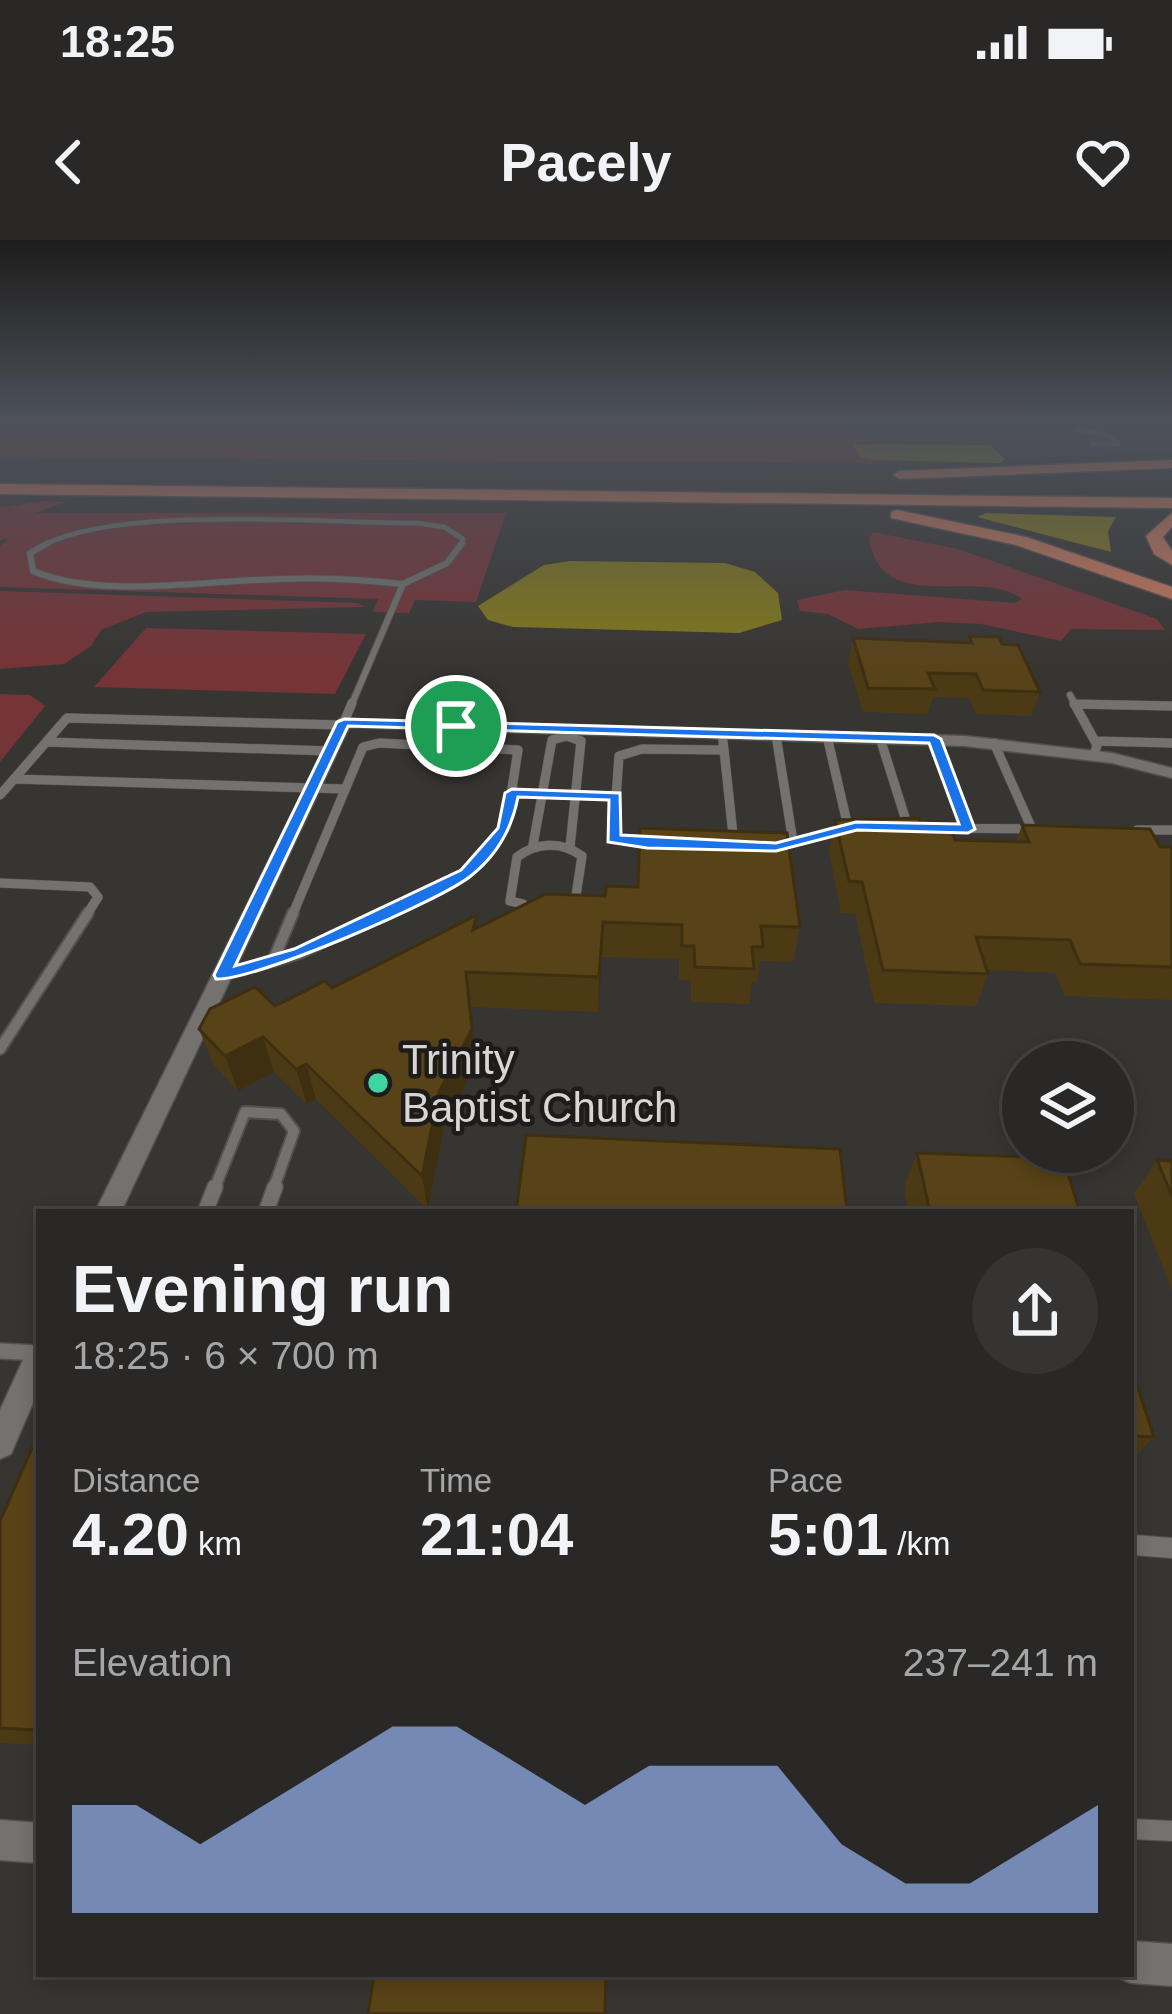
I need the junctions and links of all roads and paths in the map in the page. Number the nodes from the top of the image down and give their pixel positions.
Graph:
1 (799, 504) edge
2 (1172, 518) edge
3 (1172, 560) edge
4 (403, 584) junction
5 (1172, 593) edge
6 (1172, 706) edge
7 (343, 724) junction
8 (567, 733) junction
9 (776, 735) junction
10 (827, 736) junction
11 (880, 738) junction
12 (934, 739) junction
13 (46, 742) junction
14 (723, 742) junction
15 (994, 743) junction
16 (1172, 743) edge
17 (1094, 748) junction
18 (330, 751) junction
19 (1172, 773) edge
20 (14, 779) junction
21 (313, 788) junction
22 (344, 789) junction
23 (512, 793) junction
24 (542, 794) junction
25 (577, 795) junction
26 (0, 796) edge
27 (616, 796) junction
28 (890, 827) edge
29 (908, 827) junction
30 (968, 829) junction
31 (1032, 829) junction
32 (1055, 829) edge
33 (1125, 830) edge
34 (1172, 830) edge
35 (793, 842) junction
36 (669, 844) edge
37 (532, 845) junction
38 (712, 845) edge
39 (734, 846) junction
40 (570, 847) junction
41 (0, 883) edge
42 (523, 904) edge
43 (557, 906) edge
44 (273, 961) junction
45 (222, 975) junction
46 (0, 1049) edge
47 (109, 1209) edge
48 (206, 1209) edge
49 (267, 1209) edge
50 (0, 1351) edge
51 (36, 1355) edge
52 (36, 1362) edge
53 (0, 1444) edge
54 (1134, 1545) edge
55 (1172, 1548) edge
56 (1134, 1829) edge
57 (1172, 1832) edge
58 (0, 1840) edge
59 (36, 1843) edge
60 (1134, 1963) edge
61 (1172, 1966) edge

1 - 5 highway
2 - 3 highway
4 - 4 lane
4 - 7 lane
6 - 17 lane
7 - 8 street
7 - 13 lane
7 - 18 street
8 - 14 street
8 - 24 lane
8 - 25 lane
9 - 10 street
9 - 14 street
9 - 35 lane
10 - 11 street
10 - 35 lane
11 - 12 street
11 - 29 lane
12 - 15 street
12 - 30 lane
13 - 18 lane
13 - 20 lane
14 - 27 lane
14 - 39 lane
15 - 17 street
15 - 31 lane
16 - 17 lane
17 - 19 street
18 - 21 street
20 - 21 lane
20 - 26 lane
21 - 22 lane
21 - 45 street
22 - 23 lane
22 - 44 lane
23 - 24 lane
23 - 44 lane
24 - 25 lane
24 - 37 lane
25 - 27 lane
25 - 40 lane
27 - 36 lane
28 - 29 lane
29 - 30 lane
30 - 31 lane
31 - 32 lane
33 - 34 lane
35 - 39 lane
37 - 40 lane
37 - 42 lane
38 - 39 lane
40 - 43 lane
41 - 46 lane
44 - 45 lane
45 - 47 street
48 - 49 lane
50 - 51 lane
52 - 53 street
54 - 55 lane
56 - 57 lane
58 - 59 street
60 - 61 street

